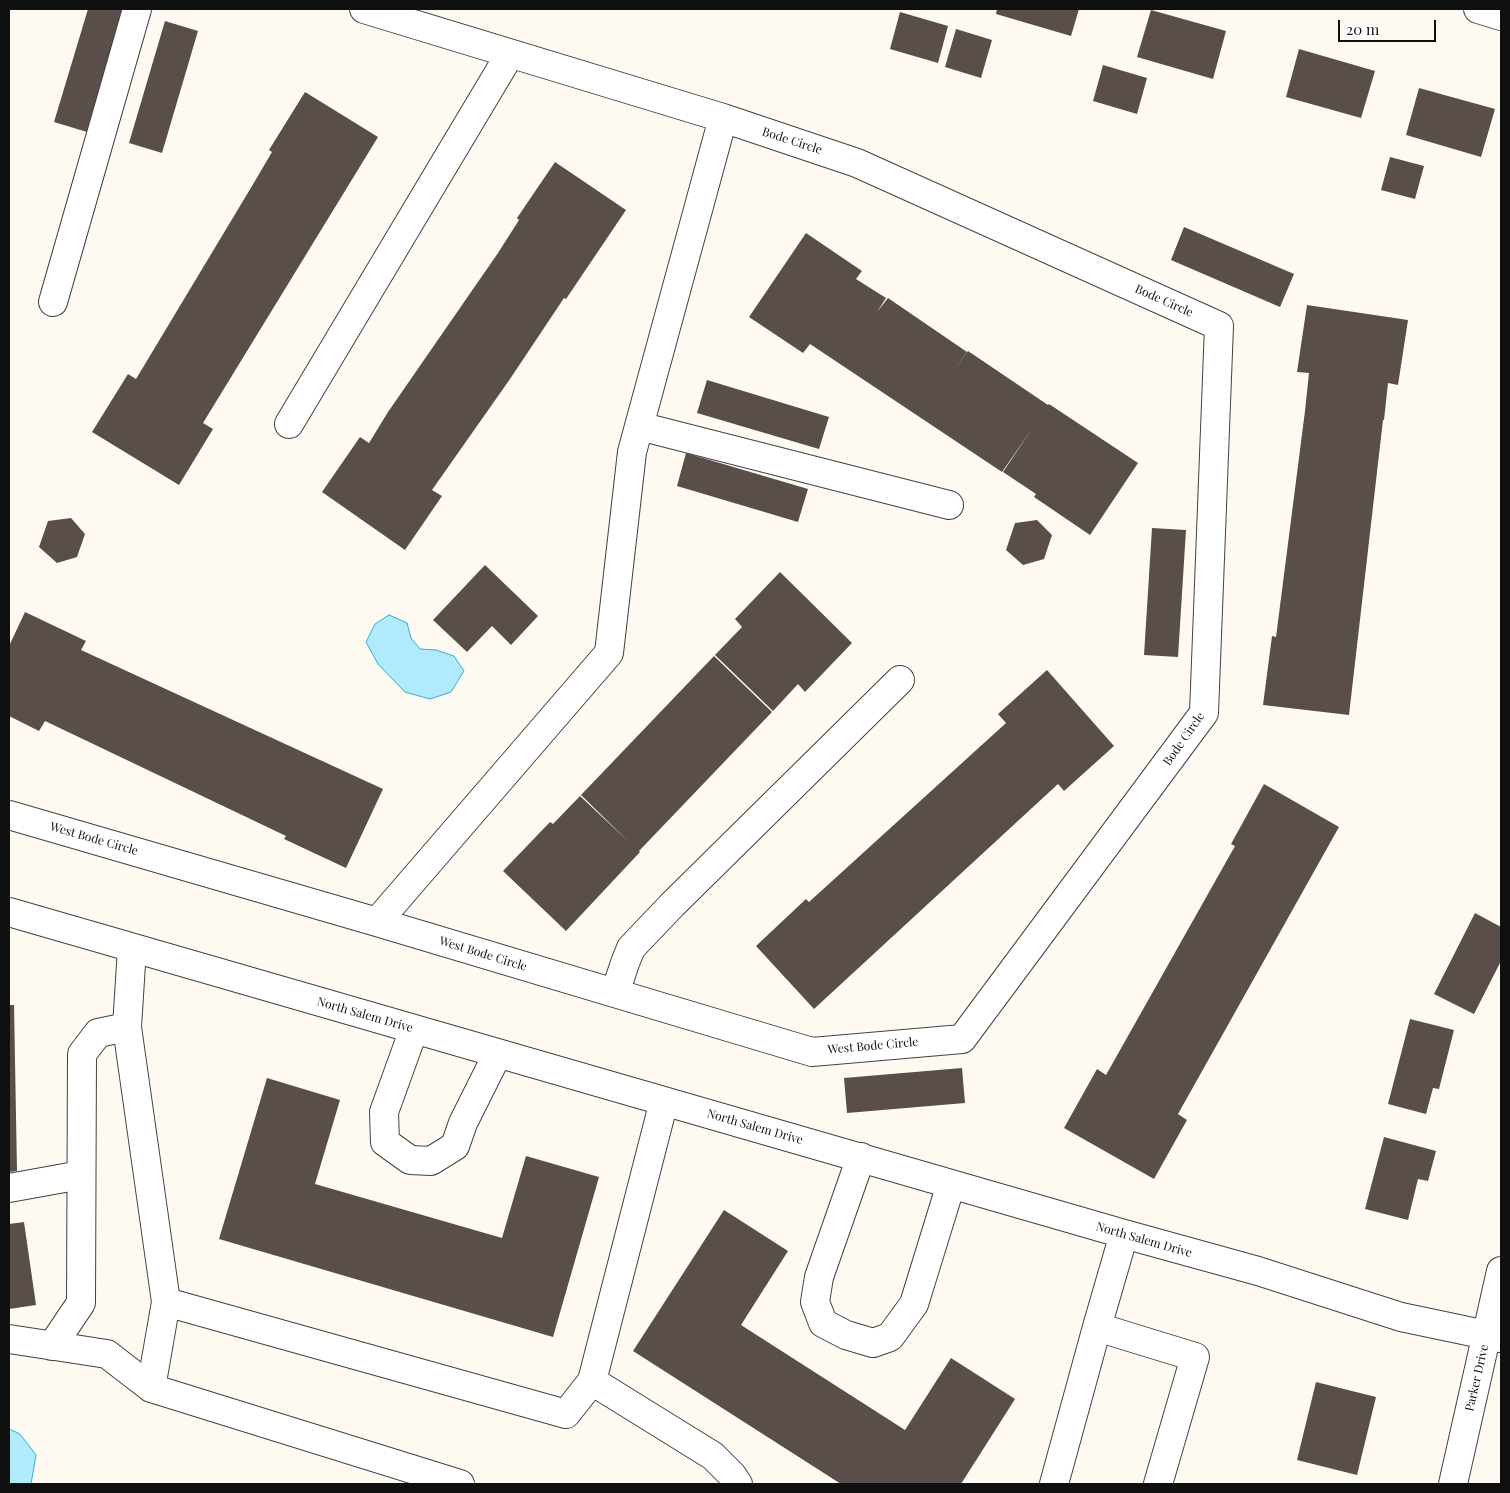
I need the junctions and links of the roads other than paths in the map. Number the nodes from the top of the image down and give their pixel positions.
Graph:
1 (137, 9) edge
2 (364, 9) edge
3 (1478, 9) edge
4 (1501, 16) edge
5 (510, 54) junction
6 (723, 118) junction
7 (53, 302) dead end
8 (289, 424) dead end
9 (639, 426) junction
10 (949, 505) dead end
11 (900, 680) dead end
12 (9, 814) edge
13 (9, 912) edge
14 (378, 922) junction
15 (132, 948) junction
16 (615, 993) junction
17 (127, 1027) junction
18 (414, 1029) junction
19 (962, 1039) joint
20 (498, 1053) junction
21 (664, 1101) junction
22 (861, 1157) junction
23 (81, 1175) junction
24 (951, 1184) junction
25 (9, 1188) edge
26 (1124, 1234) junction
27 (1501, 1271) edge
28 (166, 1302) junction
29 (1097, 1327) junction
30 (1494, 1336) edge
31 (9, 1339) edge
32 (52, 1346) junction
33 (592, 1381) junction
34 (150, 1388) junction
35 (460, 1484) edge
36 (738, 1484) edge
37 (1054, 1484) edge
38 (1158, 1484) edge
39 (1453, 1484) edge

1 - 7 street
2 - 5 street, Bode Circle
3 - 4 street
5 - 6 street, Bode Circle
5 - 8 street
6 - 9 street
6 - 19 street, Bode Circle
9 - 10 street
9 - 14 street
11 - 16 street
12 - 14 street, West Bode Circle
13 - 15 street, North Salem Drive
14 - 16 street, West Bode Circle
15 - 17 street
15 - 18 street, North Salem Drive
16 - 19 street, West Bode Circle
17 - 23 street
17 - 28 street
18 - 20 street, North Salem Drive
18 - 20 street
20 - 21 street, North Salem Drive
21 - 22 street, North Salem Drive
21 - 33 street
22 - 24 street, North Salem Drive
22 - 24 street
23 - 25 street
23 - 32 street
24 - 26 street, North Salem Drive
26 - 29 street
26 - 30 street, North Salem Drive
27 - 30 street, Parker Drive
28 - 33 street
28 - 34 street
29 - 37 street
29 - 38 street
30 - 39 street, Parker Drive
31 - 32 street
32 - 34 street
33 - 36 street
34 - 35 street

